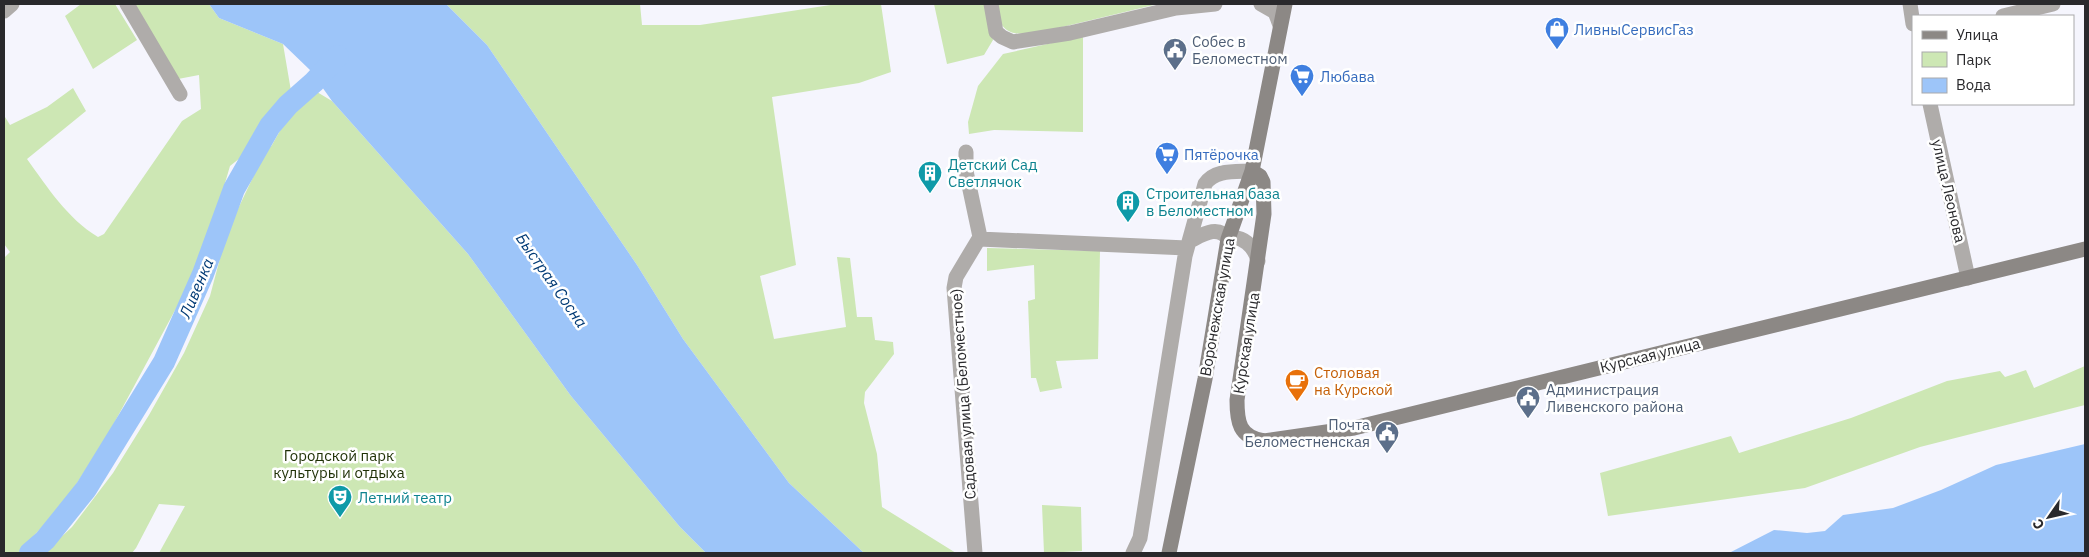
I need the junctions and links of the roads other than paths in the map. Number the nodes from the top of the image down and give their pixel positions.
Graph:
1 (12, 4) edge
2 (126, 4) edge
3 (992, 4) edge
4 (1215, 4) edge
5 (1261, 4) edge
6 (1285, 4) edge
7 (1910, 4) edge
8 (2053, 4) edge
9 (4, 12) edge
10 (2007, 15) edge
11 (1912, 17) edge
12 (1280, 25) junction
13 (180, 94) dead end
14 (1930, 105) edge
15 (966, 152) dead end
16 (1252, 171) junction
17 (979, 239) junction
18 (1228, 240) junction
19 (1188, 244) junction
20 (2085, 249) edge
21 (1258, 261) junction
22 (1968, 278) junction
23 (975, 553) edge
24 (1133, 553) edge
25 (1169, 553) edge

1 - 9 street
2 - 13 street
3 - 4 street
5 - 12 street
6 - 12 street, Воронежская улица
7 - 11 street
8 - 10 street
12 - 16 street, Воронежская улица
14 - 22 street, улица Леонова
15 - 17 street
16 - 18 street, Воронежская улица
16 - 19 street
16 - 21 street, Курская улица
17 - 19 street
17 - 23 street, Садовая улица (Беломестное)
18 - 19 street
18 - 21 street
18 - 25 street, Воронежская улица
19 - 24 street
20 - 22 street, Курская улица
21 - 22 street, Курская улица

